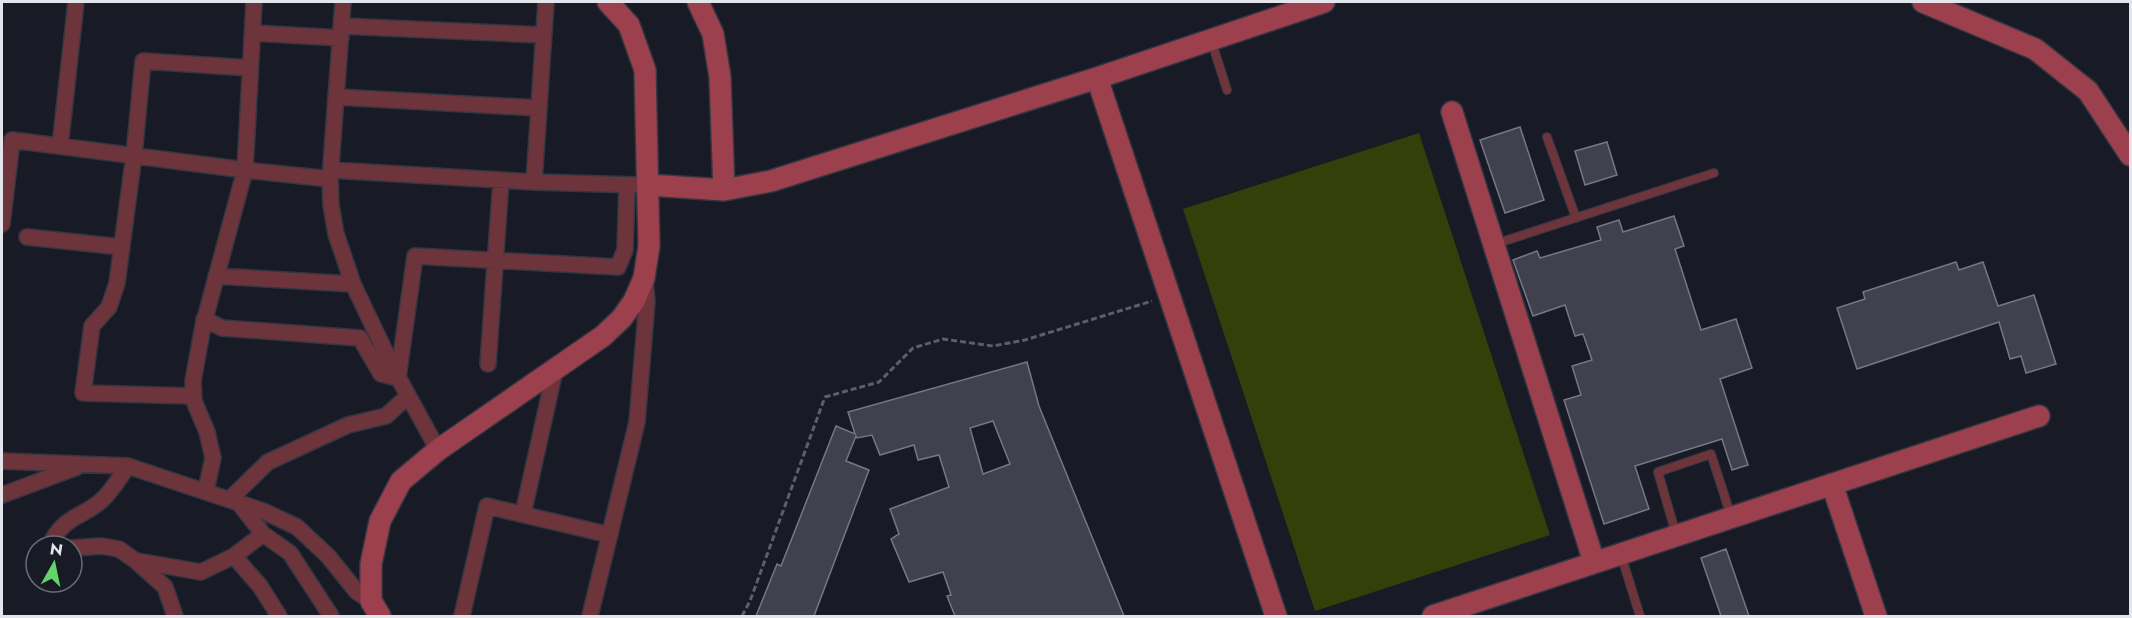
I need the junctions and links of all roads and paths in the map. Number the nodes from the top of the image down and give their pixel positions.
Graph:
1 (76, 2) edge
2 (254, 2) edge
3 (343, 2) edge
4 (546, 2) edge
5 (608, 2) edge
6 (698, 2) edge
7 (1324, 2) edge
8 (1923, 2) edge
9 (342, 32) junction
10 (253, 33) junction
11 (544, 36) junction
12 (1210, 39) junction
13 (250, 68) junction
14 (1097, 78) junction
15 (1227, 90) dead end
16 (337, 97) junction
17 (539, 108) junction
18 (1452, 112) dead end
19 (1547, 137) dead end
20 (7, 139) edge
21 (60, 146) junction
22 (134, 155) junction
23 (2130, 155) edge
24 (245, 170) junction
25 (1714, 173) dead end
26 (331, 174) junction
27 (501, 180) junction
28 (534, 182) junction
29 (627, 185) junction
30 (649, 185) junction
31 (724, 190) junction
32 (1576, 218) junction
33 (2, 224) edge
34 (27, 237) dead end
35 (1494, 245) junction
36 (122, 247) junction
37 (496, 260) junction
38 (216, 276) junction
39 (644, 278) junction
40 (352, 284) junction
41 (1169, 296) junction
42 (204, 319) junction
43 (488, 364) dead end
44 (555, 370) junction
45 (398, 378) junction
46 (193, 396) junction
47 (408, 396) junction
48 (2039, 416) dead end
49 (438, 450) junction
50 (2, 461) edge
51 (86, 464) junction
52 (128, 466) junction
53 (1832, 484) junction
54 (206, 490) junction
55 (2, 495) edge
56 (234, 500) junction
57 (523, 514) junction
58 (1731, 517) junction
59 (56, 534) edge
60 (263, 534) junction
61 (610, 535) junction
62 (1676, 535) junction
63 (84, 547) edge
64 (1621, 553) junction
65 (234, 556) junction
66 (136, 561) junction
67 (1594, 562) junction
68 (375, 609) edge
69 (175, 616) edge
70 (279, 616) edge
71 (331, 616) edge
72 (462, 616) edge
73 (591, 616) edge
74 (742, 616) edge
75 (1276, 616) edge
76 (1433, 616) edge
77 (1640, 616) edge
78 (1876, 616) edge

1 - 21 street
2 - 10 street
3 - 9 street
4 - 11 street
5 - 30 street
6 - 31 street
7 - 12 street
8 - 23 street
9 - 10 street
9 - 11 street
9 - 16 street
10 - 13 street
11 - 17 street
12 - 14 street
12 - 15 lane
13 - 22 street
13 - 24 street
14 - 31 street
14 - 41 street
16 - 17 street
16 - 26 street
17 - 28 street
18 - 35 street
19 - 32 lane
20 - 21 street
20 - 33 street
21 - 22 street
22 - 24 street
22 - 36 street
24 - 26 street
24 - 38 street
25 - 32 lane
26 - 27 street
26 - 40 street
27 - 28 street
27 - 37 street
28 - 29 street
29 - 30 street
29 - 37 street
30 - 31 street
30 - 39 street
32 - 35 lane
34 - 36 street
35 - 67 street
36 - 46 street
37 - 43 street
37 - 45 street
38 - 40 street
38 - 42 street
39 - 44 street
39 - 61 street
40 - 45 street
41 - 74 path
41 - 75 street
42 - 45 street
42 - 46 street
44 - 49 street
44 - 57 street
45 - 47 street
46 - 54 street
47 - 49 street
47 - 56 street
48 - 53 street
49 - 68 street
50 - 51 street
51 - 52 street
51 - 55 street
52 - 54 street
52 - 59 street
53 - 58 street
53 - 78 street
54 - 56 street
56 - 60 street
56 - 68 street
57 - 61 street
57 - 72 street
58 - 62 street
58 - 62 lane
60 - 65 street
60 - 71 street
61 - 73 street
62 - 64 street
63 - 66 street
64 - 67 street
64 - 77 lane
65 - 66 street
65 - 70 street
66 - 69 street
67 - 76 street

